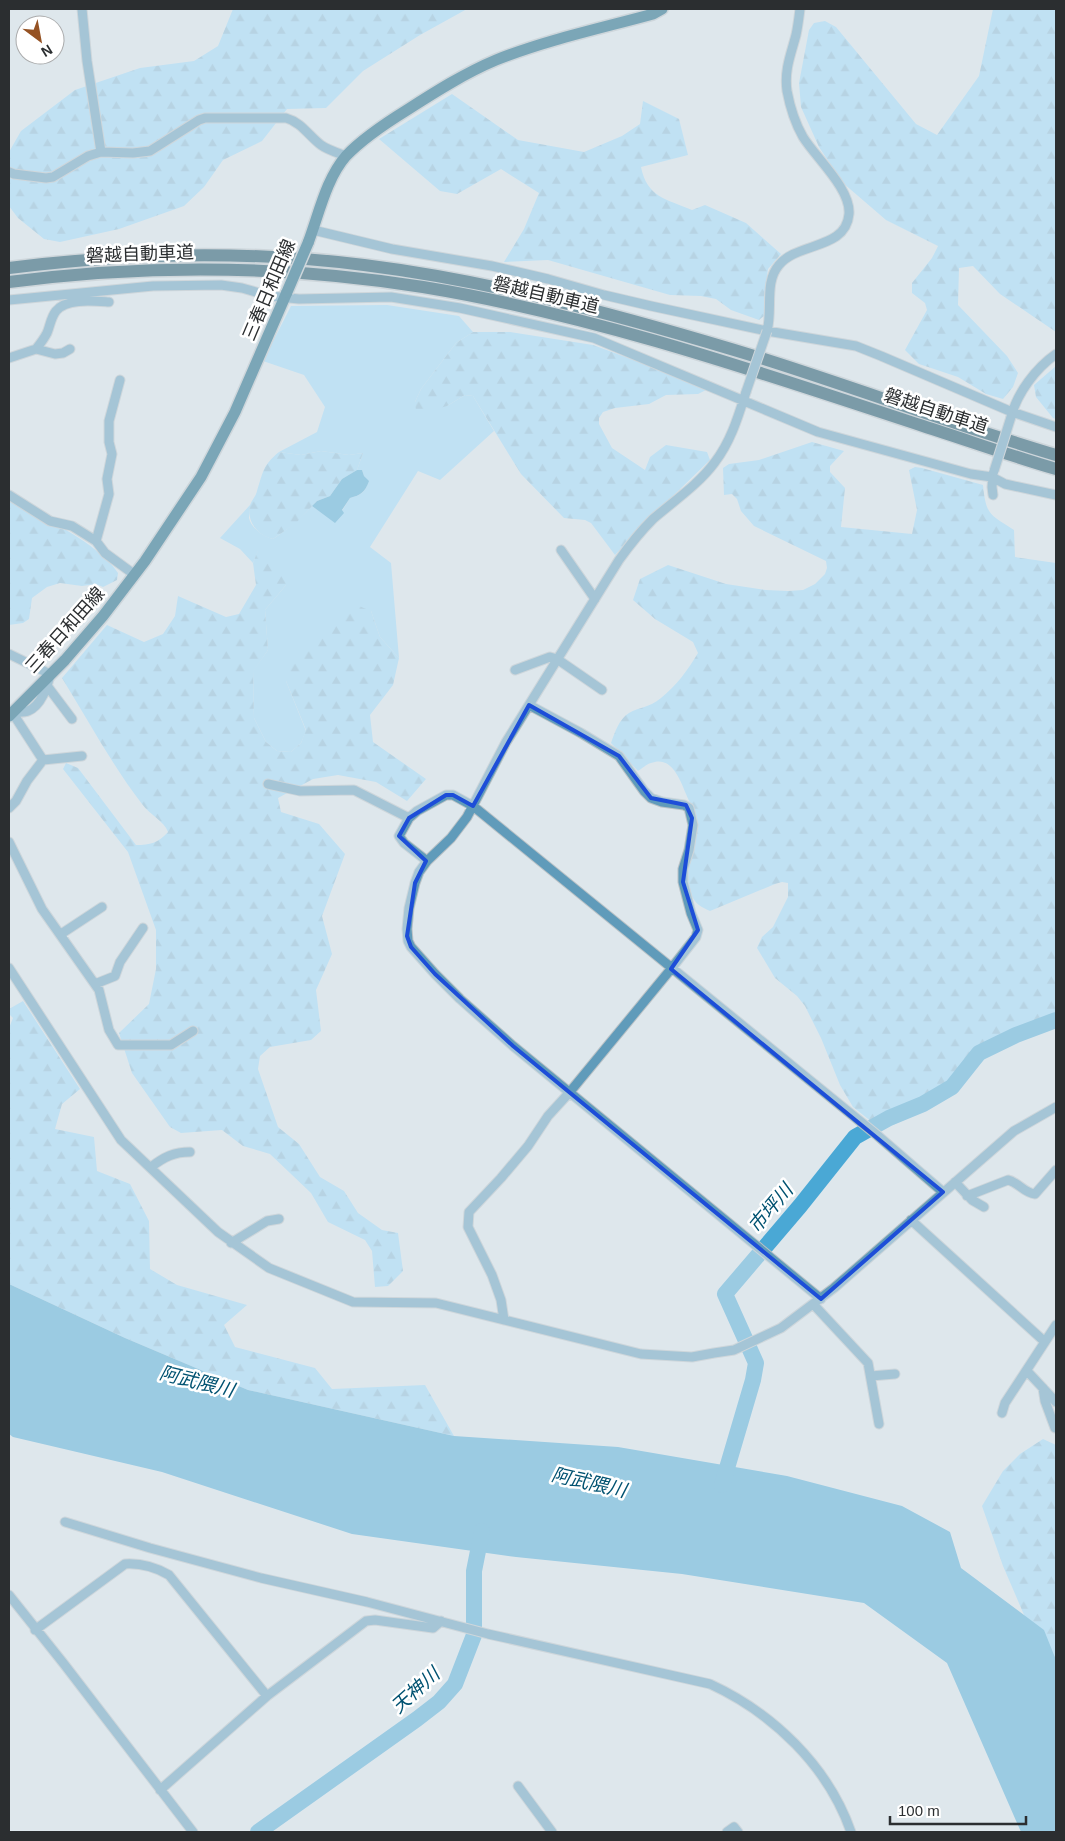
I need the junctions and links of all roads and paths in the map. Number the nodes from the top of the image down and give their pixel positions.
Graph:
1 (82, 9) edge
2 (662, 9) edge
3 (800, 9) edge
4 (101, 152) junction
5 (346, 156) junction
6 (9, 172) edge
7 (313, 230) junction
8 (9, 268) edge
9 (9, 282) edge
10 (286, 294) junction
11 (9, 300) edge
12 (109, 302) dead end
13 (767, 331) junction
14 (36, 349) junction
15 (70, 350) dead end
16 (1056, 354) edge
17 (9, 358) edge
18 (120, 380) dead end
19 (745, 396) junction
20 (1011, 415) junction
21 (1056, 427) edge
22 (1056, 455) edge
23 (1056, 469) edge
24 (993, 474) junction
25 (1056, 495) edge
26 (9, 496) edge
27 (993, 496) dead end
28 (96, 541) junction
29 (561, 550) dead end
30 (135, 574) junction
31 (596, 599) junction
32 (9, 654) edge
33 (557, 659) junction
34 (515, 670) dead end
35 (50, 674) junction
36 (48, 687) junction
37 (602, 690) dead end
38 (528, 705) junction
39 (11, 714) edge
40 (72, 719) dead end
41 (82, 756) dead end
42 (43, 760) junction
43 (268, 784) dead end
44 (472, 806) junction
45 (9, 808) edge
46 (408, 818) junction
47 (9, 842) edge
48 (427, 861) junction
49 (102, 908) dead end
50 (143, 928) dead end
51 (61, 934) junction
52 (9, 968) edge
53 (671, 969) junction
54 (95, 984) junction
55 (193, 1031) dead end
56 (570, 1093) junction
57 (1056, 1108) edge
58 (190, 1152) dead end
59 (151, 1167) junction
60 (1056, 1170) edge
61 (955, 1182) junction
62 (943, 1192) junction
63 (967, 1196) junction
64 (984, 1207) dead end
65 (279, 1219) dead end
66 (911, 1220) junction
67 (231, 1243) junction
68 (817, 1302) junction
69 (504, 1320) junction
70 (1056, 1325) edge
71 (1045, 1342) junction
72 (1027, 1371) junction
73 (895, 1374) dead end
74 (871, 1376) junction
75 (1042, 1388) junction
76 (1056, 1402) edge
77 (1002, 1412) dead end
78 (879, 1424) dead end
79 (1055, 1428) dead end
80 (66, 1522) dead end
81 (9, 1596) edge
82 (441, 1621) junction
83 (36, 1630) junction
84 (267, 1696) junction
85 (518, 1786) dead end
86 (160, 1790) junction
87 (193, 1832) edge
88 (552, 1832) edge
89 (727, 1832) edge
90 (738, 1832) edge
91 (851, 1832) edge

1 - 4 street
2 - 5 main road, 三春日和田線
3 - 13 street
4 - 5 street
4 - 6 street
5 - 7 main road, 三春日和田線
7 - 10 main road, 三春日和田線, bridge
7 - 13 street
8 - 22 highway, 磐越自動車道
9 - 23 highway, 磐越自動車道
10 - 11 street
10 - 19 street
10 - 30 main road, 三春日和田線
12 - 14 street
13 - 19 street, bridge
13 - 20 street
14 - 15 street
14 - 17 street
16 - 20 street
18 - 28 street
19 - 24 street
19 - 31 street
20 - 21 street
20 - 24 street, bridge
24 - 25 street
24 - 27 street
26 - 28 street
28 - 30 street
29 - 31 street
30 - 35 main road, 三春日和田線
31 - 33 street
32 - 35 street
33 - 34 street
33 - 37 street
33 - 38 street
35 - 36 street
35 - 39 main road, 三春日和田線
36 - 39 street
36 - 40 street
38 - 44 street
38 - 53 street
39 - 42 street
41 - 42 street
42 - 45 street
43 - 46 street
44 - 46 street
44 - 48 street
44 - 53 street
46 - 48 street
47 - 51 street
48 - 56 street
49 - 51 street
50 - 54 street
51 - 54 street
52 - 59 street
53 - 56 street
53 - 62 street
54 - 55 street
56 - 68 street
56 - 69 street
57 - 61 street
58 - 59 street
59 - 67 street
60 - 63 street
61 - 62 street
61 - 63 street
62 - 66 street
63 - 64 street
65 - 67 street
66 - 68 street
66 - 71 street
67 - 69 street
68 - 69 street
68 - 74 street
70 - 71 street
71 - 72 street
72 - 75 street
72 - 77 street
73 - 74 street
74 - 78 street
75 - 76 street
75 - 79 street
80 - 82 street
81 - 83 street
82 - 84 street
82 - 91 street
83 - 84 street
83 - 86 street
84 - 86 street
85 - 88 street
86 - 87 street
89 - 90 street

